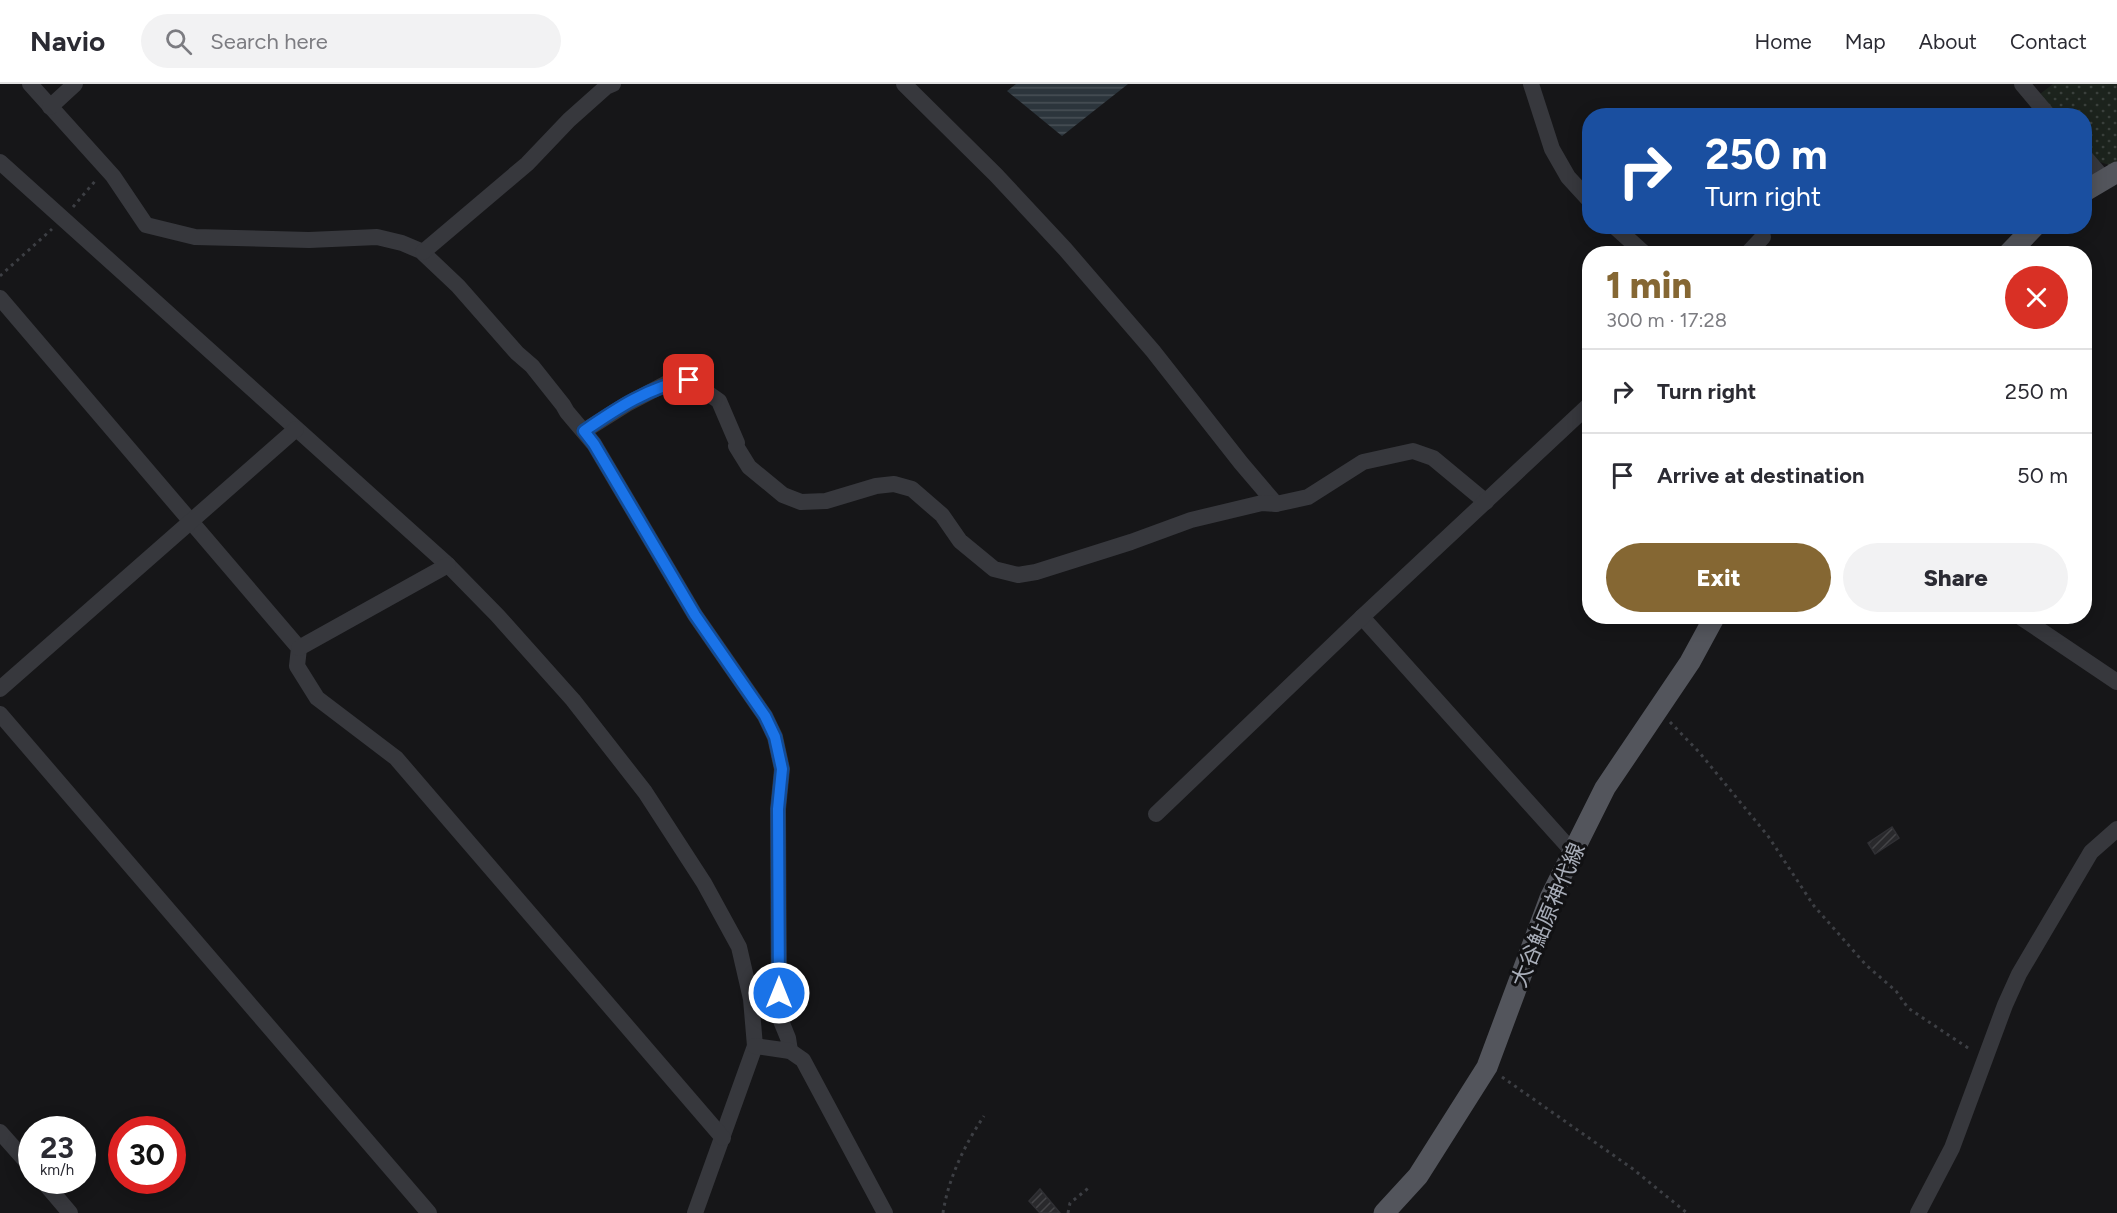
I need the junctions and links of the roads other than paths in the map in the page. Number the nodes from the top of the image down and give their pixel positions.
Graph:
1 (30, 84) edge
2 (75, 84) edge
3 (904, 84) edge
4 (1531, 84) edge
5 (2022, 84) edge
6 (607, 85) edge
7 (50, 107) junction
8 (2042, 108) edge
9 (0, 162) edge
10 (2092, 162) edge
11 (2111, 175) edge
12 (2092, 187) edge
13 (1582, 192) edge
14 (1623, 234) edge
15 (2027, 234) edge
16 (1763, 237) dead end
17 (1636, 246) edge
18 (1755, 246) edge
19 (2016, 246) edge
20 (423, 252) junction
21 (0, 298) edge
22 (1582, 412) edge
23 (296, 429) junction
24 (584, 431) junction
25 (1486, 502) junction
26 (1276, 504) junction
27 (192, 521) junction
28 (448, 565) junction
29 (1362, 617) junction
30 (1711, 624) edge
31 (2031, 624) edge
32 (299, 648) junction
33 (2117, 682) edge
34 (0, 689) edge
35 (0, 714) edge
36 (1156, 814) dead end
37 (2117, 829) edge
38 (1573, 852) junction
39 (755, 1046) junction
40 (790, 1051) junction
41 (0, 1132) edge
42 (723, 1138) junction
43 (18, 1152) edge
44 (54, 1194) edge
45 (70, 1213) edge
46 (429, 1213) edge
47 (694, 1213) edge
48 (885, 1213) edge
49 (1384, 1213) edge
50 (1918, 1213) edge

1 - 7 street
2 - 7 street
3 - 26 street
4 - 13 street
5 - 8 street
6 - 20 street
7 - 20 street
9 - 23 street
10 - 11 street
11 - 12 main road
14 - 17 street
15 - 19 main road
16 - 18 street
20 - 24 street
21 - 27 street
22 - 25 street
23 - 27 street
23 - 28 street
24 - 26 street
24 - 40 street
25 - 26 street
25 - 29 street
27 - 32 street
27 - 34 street
28 - 32 street
28 - 39 street
29 - 36 street
29 - 38 street
30 - 38 main road, 大谷鮎原神代線
31 - 33 street
32 - 42 street
35 - 46 street
37 - 50 street
38 - 49 main road, 大谷鮎原神代線
39 - 40 street
39 - 42 street
40 - 48 street
41 - 43 street
42 - 47 street
44 - 45 street

